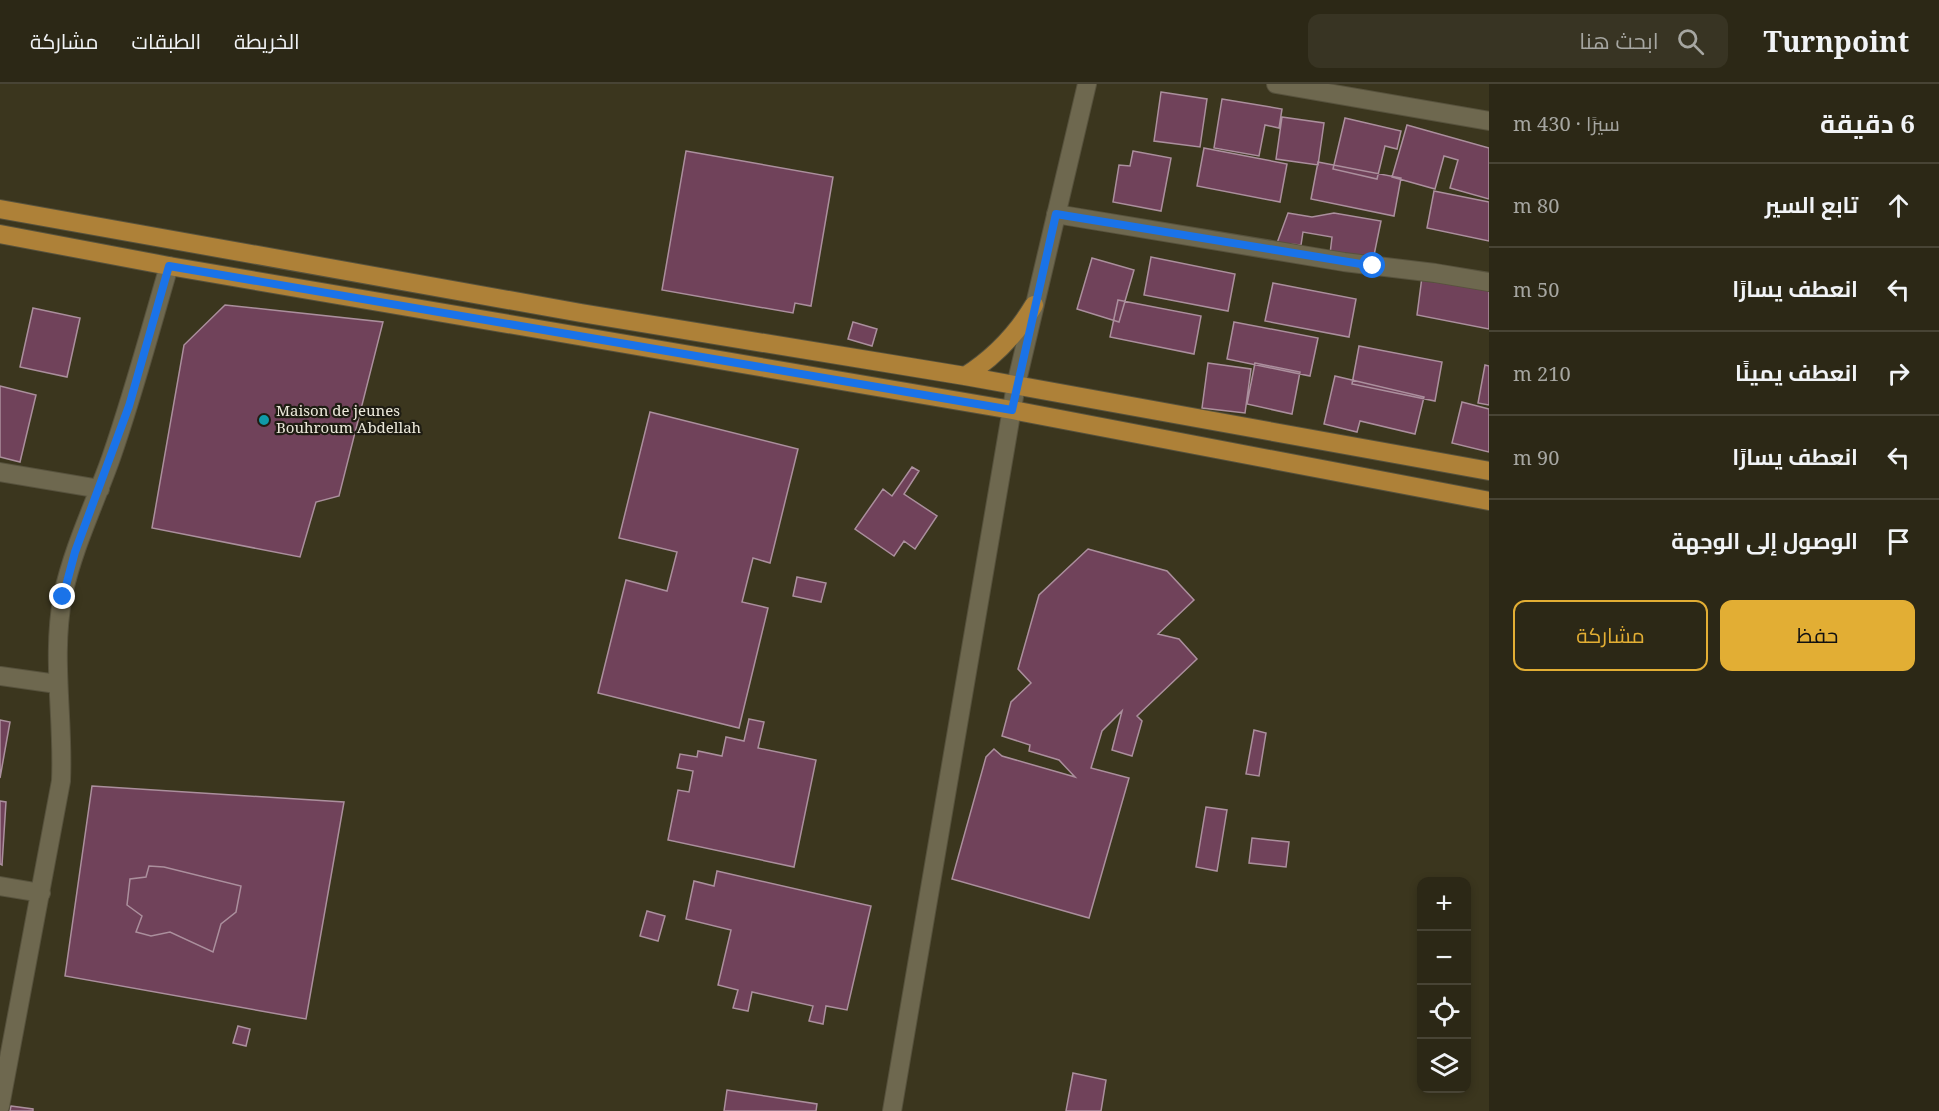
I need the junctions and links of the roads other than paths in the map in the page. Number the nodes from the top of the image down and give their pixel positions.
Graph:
1 (1087, 84) edge
2 (1276, 84) edge
3 (1489, 121) edge
4 (0, 209) edge
5 (1056, 214) junction
6 (0, 234) edge
7 (169, 266) junction
8 (1489, 282) edge
9 (1034, 305) junction
10 (965, 376) junction
11 (1016, 385) junction
12 (1012, 410) junction
13 (1489, 471) edge
14 (0, 472) edge
15 (100, 489) junction
16 (1489, 501) edge
17 (0, 676) edge
18 (57, 684) junction
19 (0, 886) edge
20 (41, 893) junction
21 (7, 1022) edge
22 (4, 1061) edge
23 (0, 1106) edge
24 (892, 1111) edge

1 - 5 street
2 - 3 street
4 - 10 main road
5 - 8 street
5 - 9 street
6 - 7 main road
7 - 12 main road
7 - 15 street
9 - 10 main road
9 - 11 street
10 - 11 main road
11 - 12 street
11 - 13 main road
12 - 16 main road
12 - 24 street
14 - 15 street
15 - 18 street
17 - 18 street
18 - 20 street
19 - 20 street
20 - 21 street
21 - 22 street
22 - 23 street

